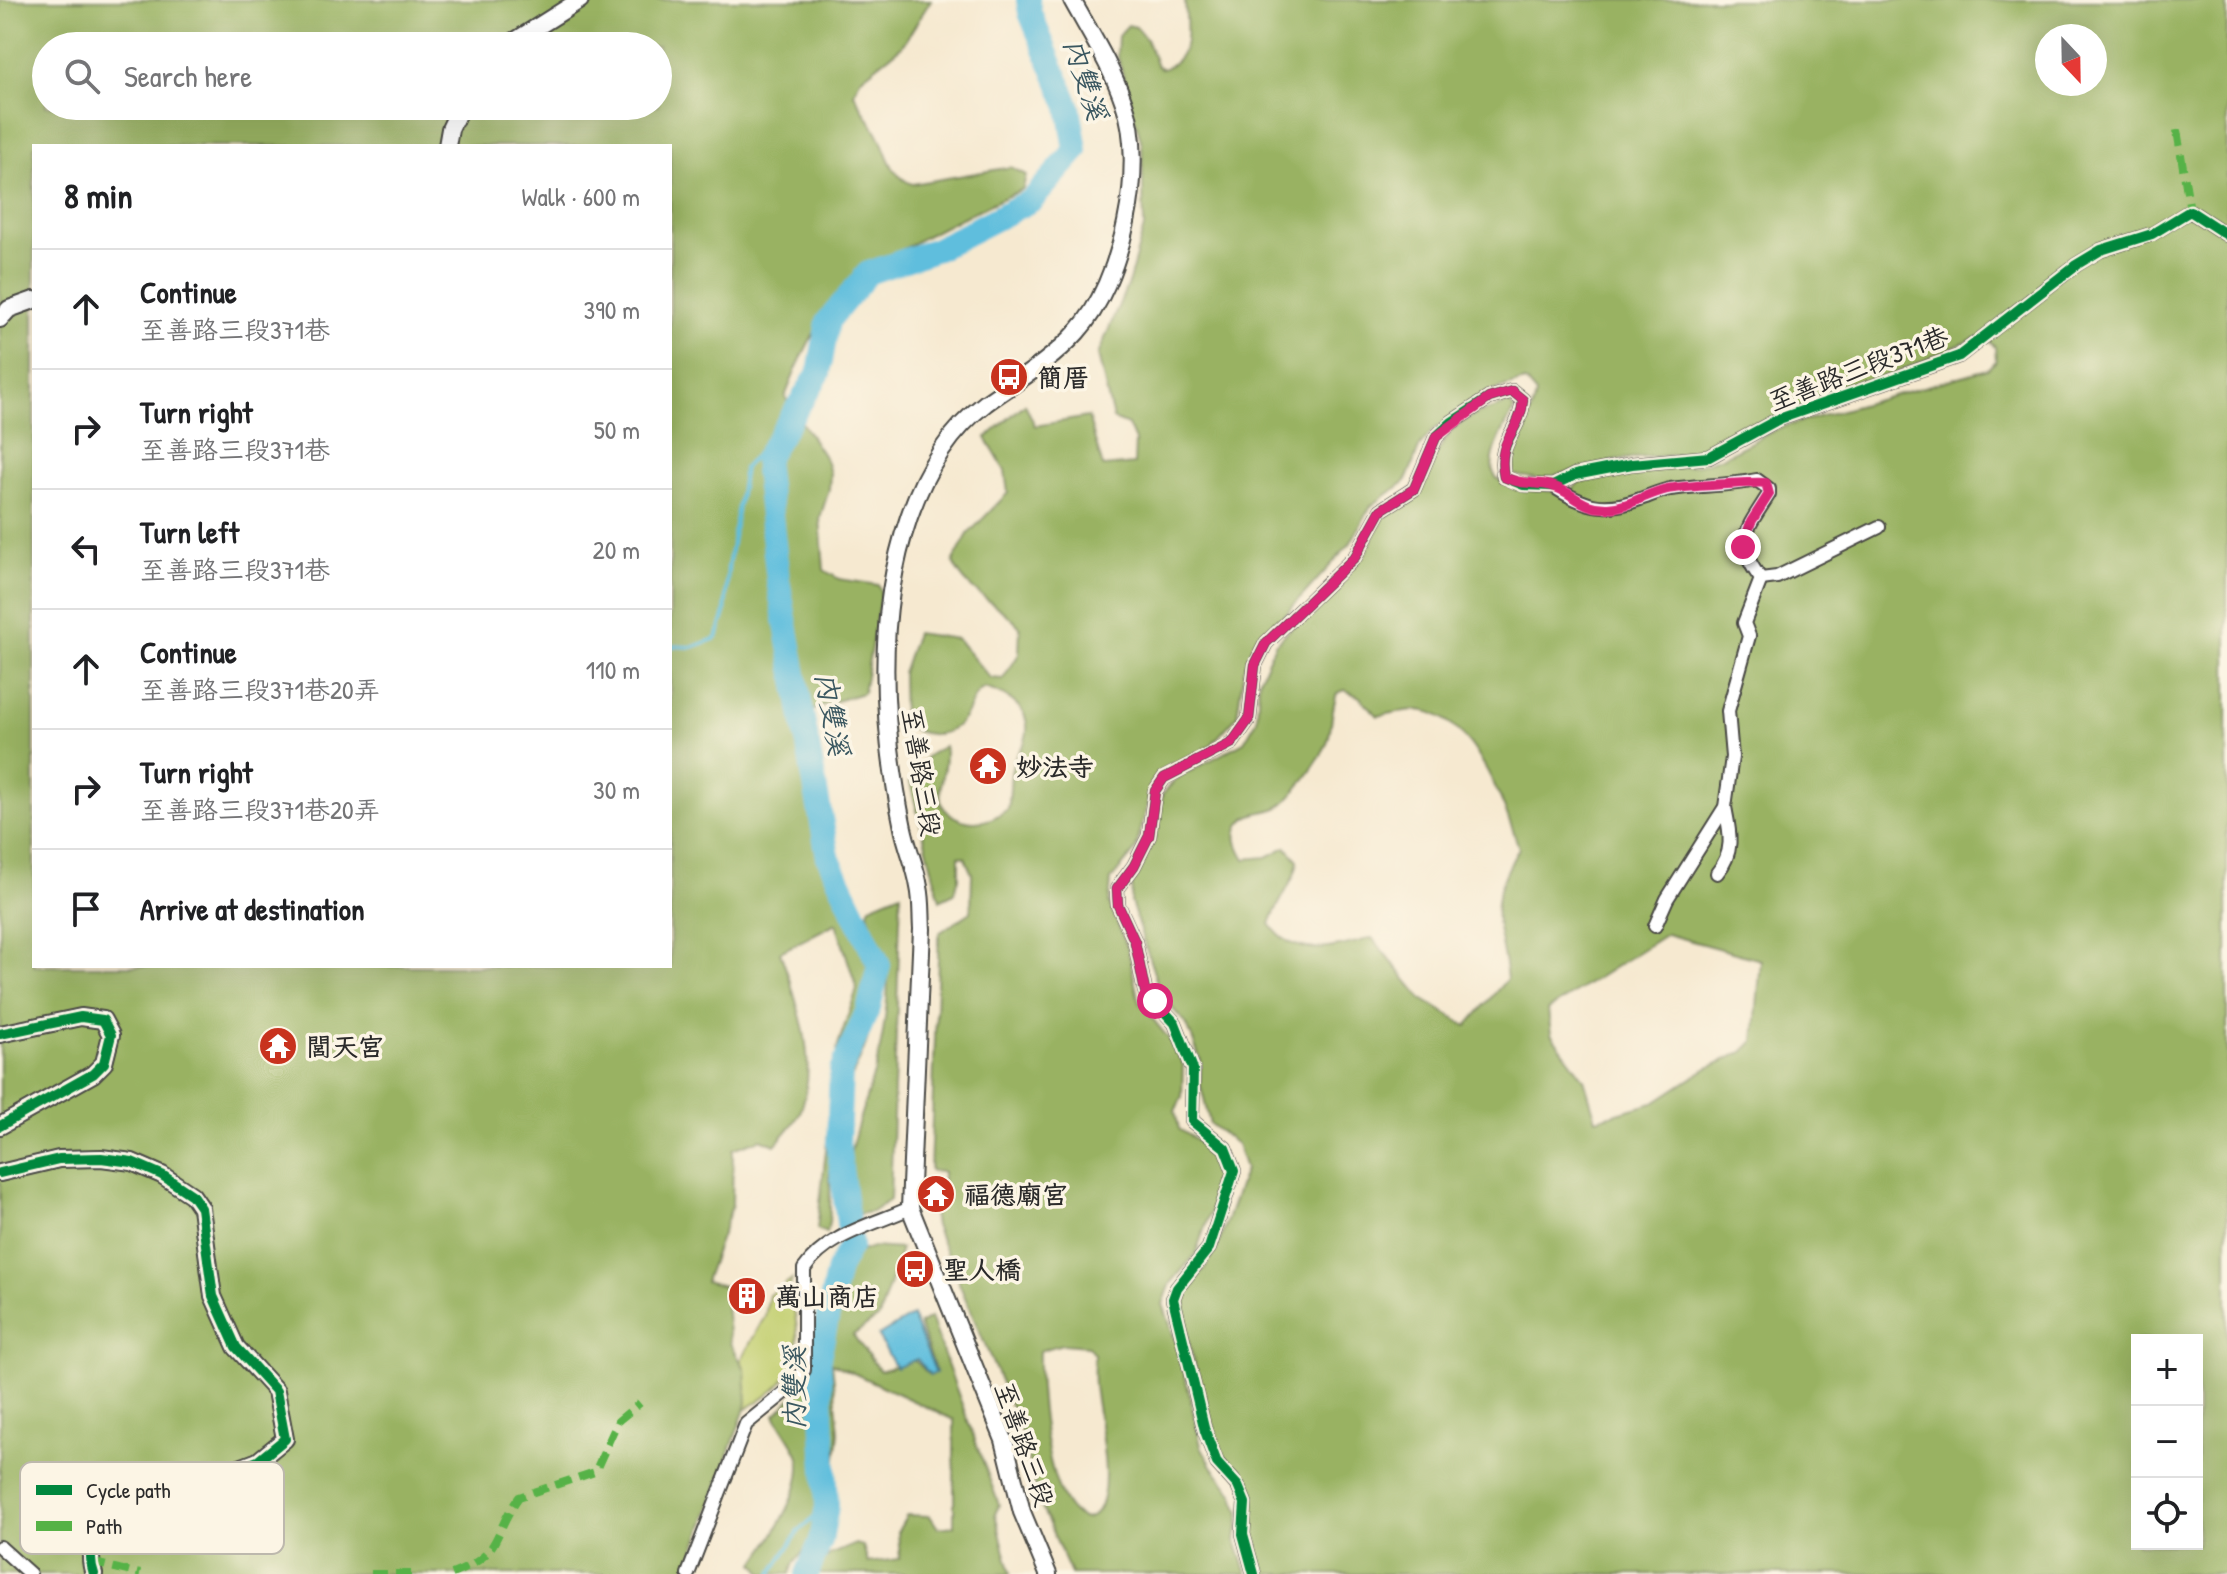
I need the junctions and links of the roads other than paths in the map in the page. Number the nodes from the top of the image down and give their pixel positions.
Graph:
1 (580, 0) edge
2 (1072, 0) edge
3 (529, 32) edge
4 (454, 120) edge
5 (447, 144) edge
6 (2227, 235) edge
7 (32, 301) edge
8 (0, 319) edge
9 (1553, 486) junction
10 (1879, 527) dead end
11 (1761, 579) junction
12 (1725, 807) junction
13 (1717, 873) dead end
14 (1655, 926) dead end
15 (0, 1034) edge
16 (0, 1126) edge
17 (0, 1173) edge
18 (910, 1208) junction
19 (255, 1462) edge
20 (0, 1547) edge
21 (89, 1554) edge
22 (30, 1574) edge
23 (94, 1574) edge
24 (688, 1574) edge
25 (1048, 1574) edge
26 (1254, 1574) edge

1 - 3 street
2 - 18 street, 至善路三段
4 - 5 street
6 - 9 street, 至善路三段371巷
7 - 8 street
9 - 11 street
9 - 26 street, 至善路三段371巷
10 - 11 street
11 - 12 street
12 - 13 street
12 - 14 street
15 - 16 street
17 - 19 street
18 - 24 street
18 - 25 street, 至善路三段
20 - 22 street
21 - 23 street

